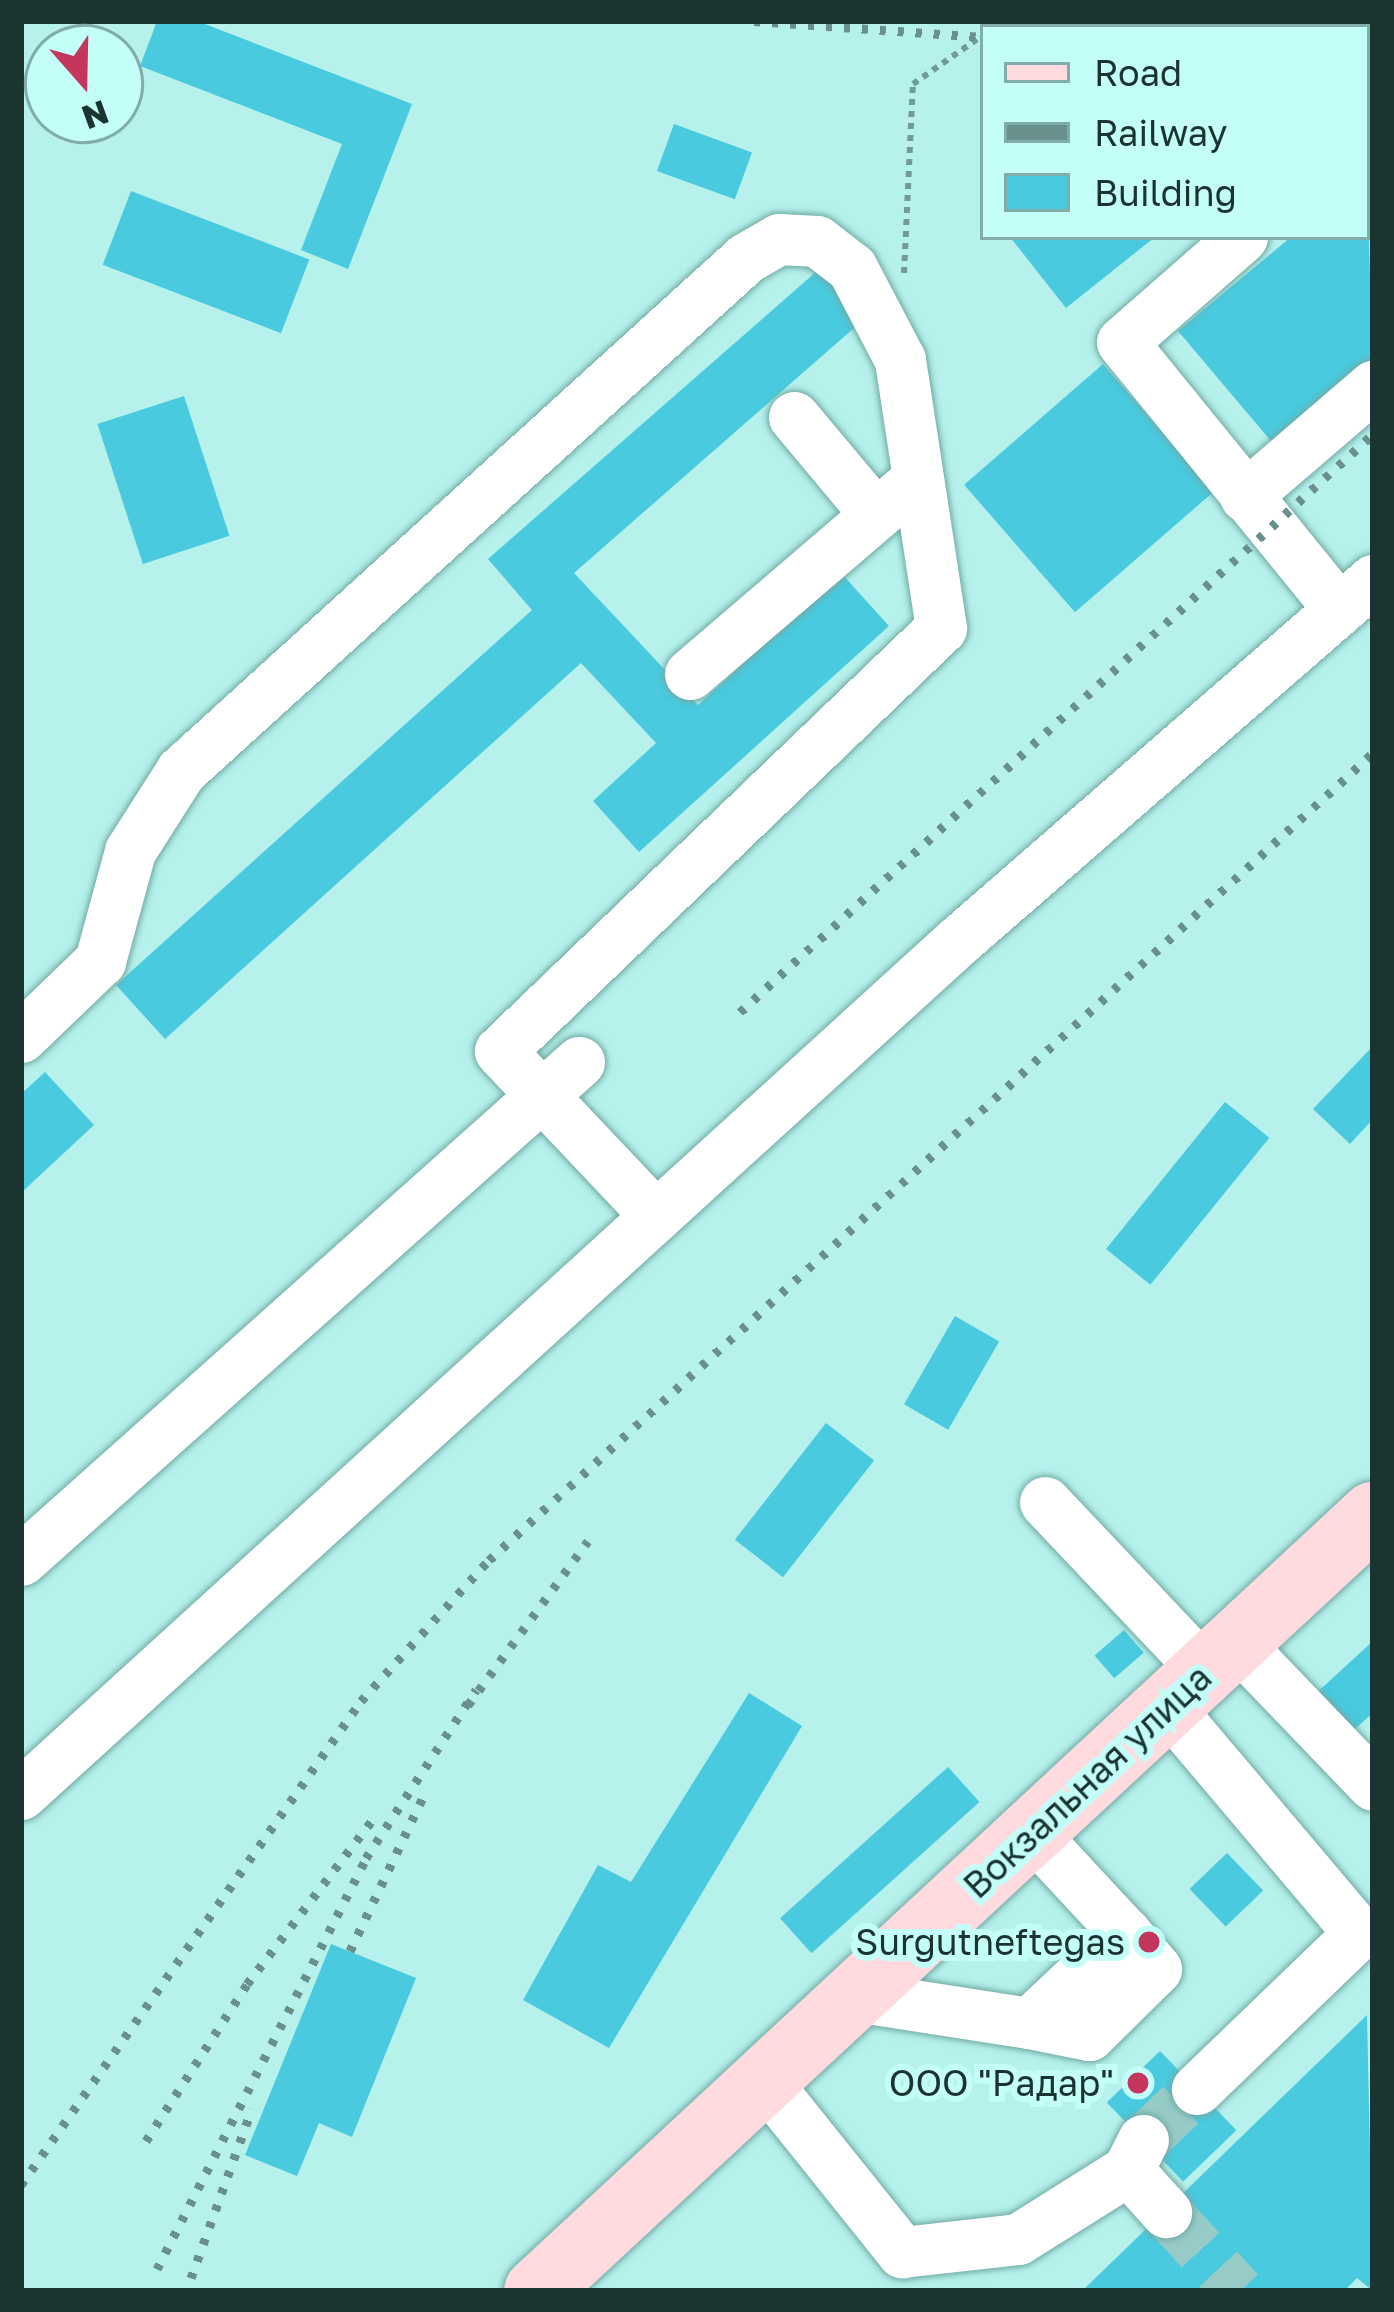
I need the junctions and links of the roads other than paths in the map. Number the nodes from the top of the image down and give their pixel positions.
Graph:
1 (1239, 240) edge
2 (1373, 386) edge
3 (794, 417) dead end
4 (916, 480) junction
5 (1245, 496) junction
6 (875, 514) junction
7 (1356, 595) edge
8 (690, 674) dead end
9 (21, 1037) edge
10 (561, 1080) junction
11 (656, 1216) junction
12 (1045, 1502) dead end
13 (1373, 1515) edge
14 (21, 1560) edge
15 (1202, 1673) junction
16 (1373, 1785) edge
17 (21, 1794) edge
18 (1031, 1832) junction
19 (1366, 1941) edge
20 (855, 1996) junction
21 (764, 2080) junction
22 (1197, 2089) tunnel mouth
23 (1166, 2212) tunnel mouth
24 (537, 2291) edge

1 - 5 lane
2 - 5 lane
3 - 6 lane
4 - 6 lane
4 - 9 lane
4 - 10 lane
5 - 7 lane
6 - 8 lane
7 - 11 lane
10 - 11 lane
10 - 14 lane
11 - 17 lane
12 - 15 lane
13 - 15 main road, Вокзальная улица
15 - 16 lane
15 - 18 main road, Вокзальная улица
15 - 19 lane
18 - 20 main road, Вокзальная улица
18 - 20 lane
19 - 22 lane
20 - 21 main road, Вокзальная улица
21 - 23 lane
21 - 24 main road, Вокзальная улица

